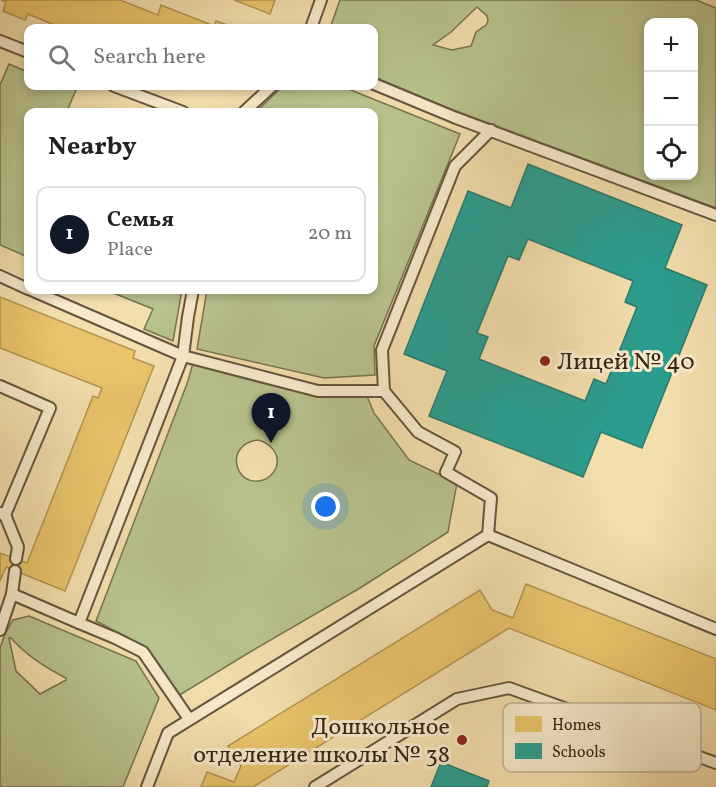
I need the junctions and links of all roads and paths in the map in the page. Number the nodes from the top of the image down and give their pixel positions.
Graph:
1 (321, 0) edge
2 (312, 24) edge
3 (0, 41) edge
4 (24, 50) edge
5 (378, 86) edge
6 (125, 90) edge
7 (268, 90) edge
8 (172, 108) edge
9 (248, 108) edge
10 (491, 130) junction
11 (716, 215) edge
12 (0, 276) edge
13 (24, 286) edge
14 (41, 294) edge
15 (192, 294) edge
16 (183, 356) junction
17 (0, 386) edge
18 (384, 391) junction
19 (2, 514) edge
20 (488, 535) junction
21 (12, 594) junction
22 (79, 622) junction
23 (716, 629) edge
24 (0, 630) edge
25 (550, 703) edge
26 (189, 719) junction
27 (701, 758) edge
28 (716, 763) edge
29 (147, 787) edge
30 (315, 787) edge

1 - 2 lane
3 - 4 lane
5 - 10 lane
6 - 8 lane
7 - 9 lane
10 - 11 lane
10 - 18 lane
12 - 13 lane
14 - 16 lane
15 - 16 lane
16 - 18 lane
16 - 22 lane
17 - 19 lane
18 - 20 lane
19 - 21 lane
20 - 23 lane
20 - 26 lane
21 - 22 lane
21 - 24 lane
22 - 26 lane
25 - 30 lane
26 - 29 lane
27 - 28 lane

